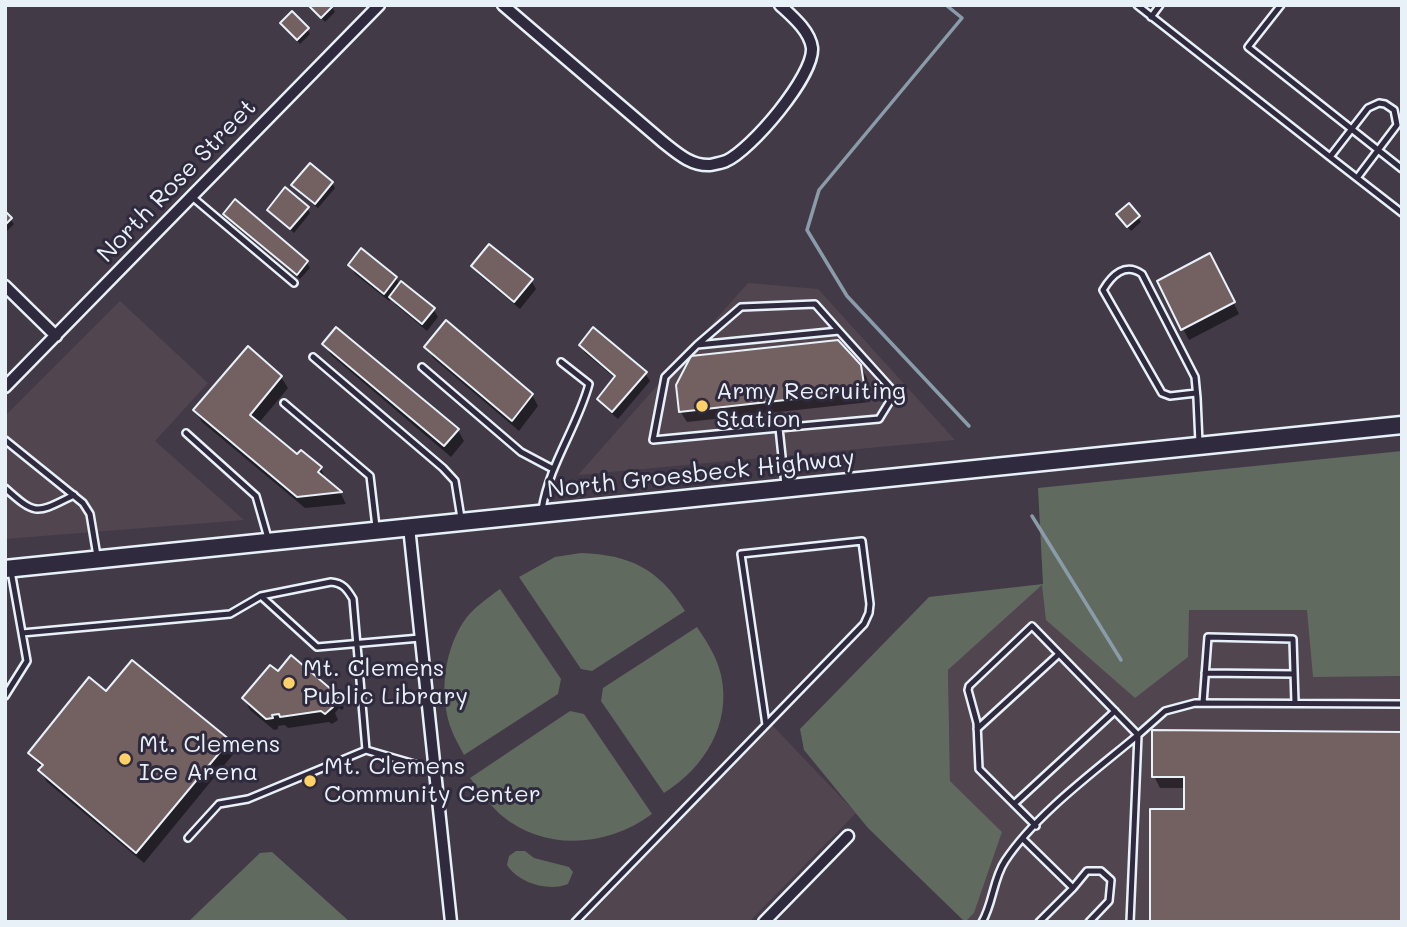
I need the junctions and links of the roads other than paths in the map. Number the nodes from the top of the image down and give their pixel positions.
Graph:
1 (379, 5) edge
2 (503, 5) edge
3 (780, 5) edge
4 (1137, 5) edge
5 (1160, 5) edge
6 (1281, 5) edge
7 (1151, 17) junction
8 (1352, 129) junction
9 (1378, 150) junction
10 (1330, 157) junction
11 (1402, 169) edge
12 (1357, 177) junction
13 (191, 196) junction
14 (1402, 213) edge
15 (294, 283) dead end
16 (5, 286) edge
17 (839, 331) junction
18 (56, 336) junction
19 (697, 345) junction
20 (313, 357) dead end
21 (561, 362) dead end
22 (422, 367) dead end
23 (5, 387) edge
24 (1196, 393) junction
25 (284, 403) dead end
26 (1402, 425) edge
27 (779, 428) junction
28 (186, 433) dead end
29 (5, 440) edge
30 (1200, 446) junction
31 (553, 469) junction
32 (5, 488) edge
33 (785, 488) junction
34 (74, 495) junction
35 (542, 513) junction
36 (462, 522) junction
37 (409, 527) junction
38 (377, 530) junction
39 (269, 541) junction
40 (98, 559) junction
41 (8, 569) edge
42 (261, 596) junction
43 (22, 633) junction
44 (422, 638) junction
45 (358, 643) junction
46 (1059, 654) junction
47 (1205, 673) junction
48 (1294, 674) junction
49 (5, 696) edge
50 (1203, 703) junction
51 (1295, 703) junction
52 (1402, 704) edge
53 (1115, 711) junction
54 (766, 725) junction
55 (977, 729) junction
56 (1138, 735) junction
57 (366, 750) junction
58 (435, 770) junction
59 (1014, 804) junction
60 (1036, 825) junction
61 (848, 836) dead end
62 (188, 838) dead end
63 (1023, 839) junction
64 (1073, 888) junction
65 (451, 922) edge
66 (575, 922) edge
67 (764, 922) edge
68 (982, 922) edge
69 (1040, 922) edge
70 (1089, 922) edge
71 (1130, 922) edge

1 - 13 street, North Rose Street
2 - 3 street
4 - 7 lane
5 - 7 lane
6 - 8 lane
7 - 10 lane
8 - 9 lane
8 - 9 lane
8 - 10 lane
9 - 11 lane
9 - 12 lane
10 - 12 lane
12 - 14 lane
13 - 15 lane
13 - 18 street, North Rose Street
16 - 18 street
17 - 19 lane
17 - 19 lane
17 - 27 lane
18 - 23 street, North Rose Street
19 - 27 lane
20 - 36 lane
21 - 31 lane
22 - 31 lane
24 - 24 lane
24 - 30 lane
25 - 38 lane
26 - 30 main road, North Groesbeck Highway
27 - 33 lane
28 - 39 lane
29 - 34 lane
30 - 33 main road, North Groesbeck Highway
31 - 35 lane
32 - 34 lane
33 - 35 main road, North Groesbeck Highway
34 - 40 lane
35 - 36 main road, North Groesbeck Highway
36 - 37 main road, North Groesbeck Highway
37 - 38 main road, North Groesbeck Highway
37 - 44 street
38 - 39 main road, North Groesbeck Highway
39 - 40 main road, North Groesbeck Highway
40 - 41 main road, North Groesbeck Highway
41 - 43 lane
42 - 43 lane
42 - 45 lane
42 - 45 lane
43 - 49 lane
44 - 45 lane
44 - 58 street
45 - 57 lane
46 - 53 lane
46 - 55 lane
46 - 55 lane
47 - 48 lane
47 - 48 lane
47 - 50 lane
48 - 51 lane
50 - 51 lane
50 - 56 lane
51 - 52 lane
53 - 56 lane
53 - 59 lane
54 - 54 lane
54 - 66 lane
55 - 59 lane
56 - 60 lane
56 - 71 lane
57 - 58 lane
57 - 62 lane
58 - 65 street
59 - 60 lane
60 - 63 lane
61 - 67 street
63 - 64 lane
63 - 68 lane
64 - 69 lane
64 - 70 lane

